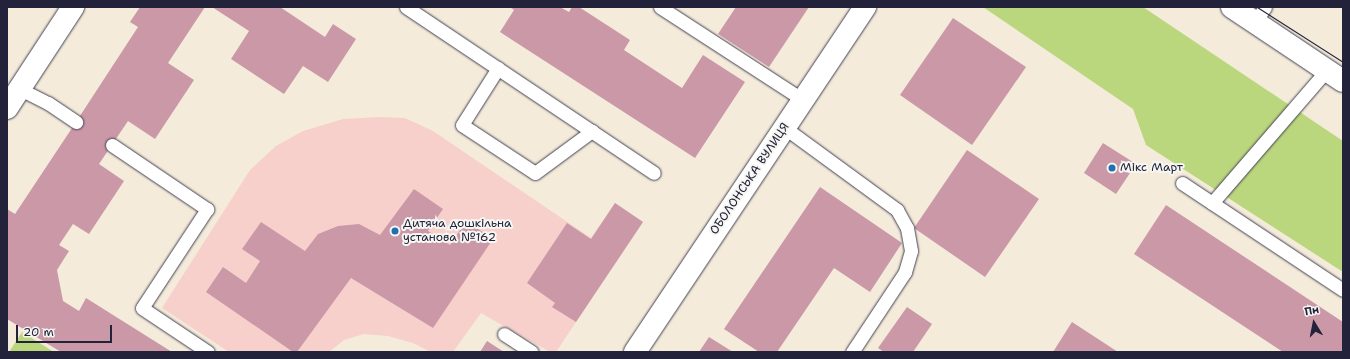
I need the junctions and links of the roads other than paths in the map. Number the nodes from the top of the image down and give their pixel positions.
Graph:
1 (73, 7) edge
2 (660, 7) edge
3 (865, 7) edge
4 (1232, 7) edge
5 (409, 8) edge
6 (1260, 15) edge
7 (498, 68) junction
8 (1335, 76) edge
9 (20, 89) junction
10 (803, 100) junction
11 (7, 108) edge
12 (76, 122) dead end
13 (785, 128) junction
14 (592, 131) junction
15 (112, 146) dead end
16 (654, 173) dead end
17 (1182, 183) dead end
18 (1212, 202) junction
19 (1343, 290) edge
20 (504, 334) dead end
21 (208, 352) edge
22 (532, 352) edge
23 (635, 352) edge
24 (852, 352) edge

1 - 9 street
2 - 10 lane
3 - 10 street, ОБОЛОНСЬКА ВУЛИЦЯ
4 - 6 street
5 - 7 lane
6 - 8 street
7 - 14 lane
7 - 14 lane
8 - 18 lane
9 - 11 street
9 - 12 lane
10 - 13 street, ОБОЛОНСЬКА ВУЛИЦЯ
13 - 23 street, ОБОЛОНСЬКА ВУЛИЦЯ
13 - 24 lane
14 - 16 lane
15 - 21 lane
17 - 18 lane
18 - 19 lane
20 - 22 lane

